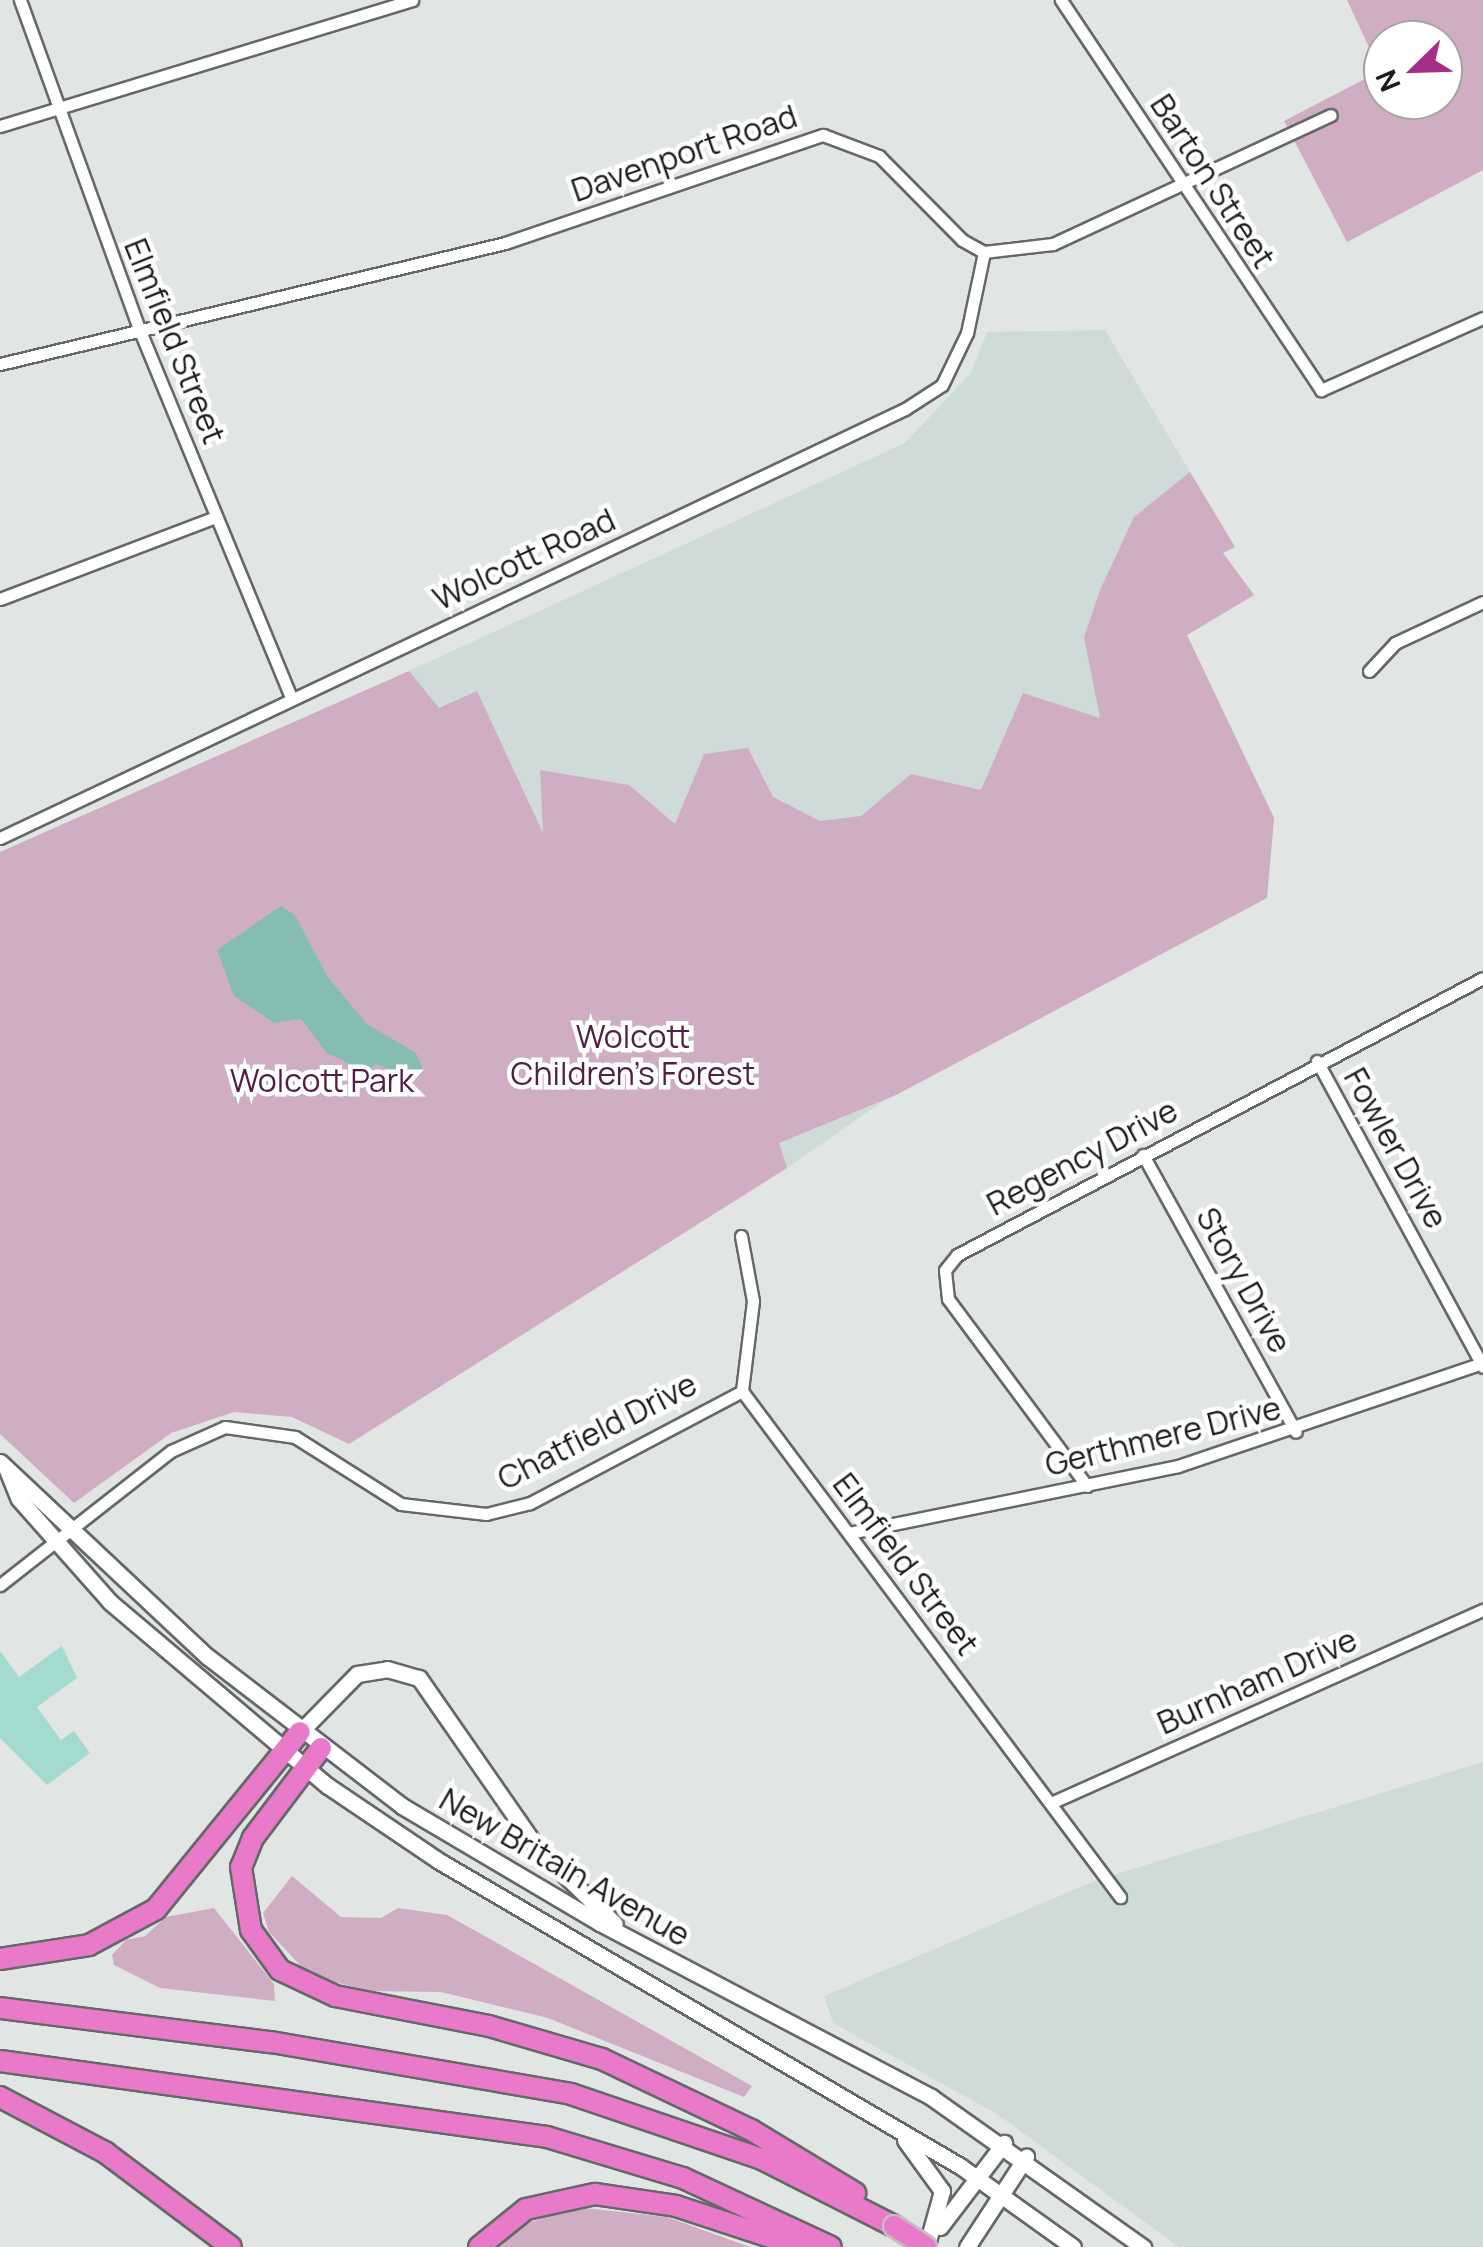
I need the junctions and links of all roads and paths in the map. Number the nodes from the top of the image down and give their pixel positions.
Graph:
1 (20, 0) edge
2 (412, 0) edge
3 (1061, 0) edge
4 (56, 112) junction
5 (1331, 115) dead end
6 (0, 126) edge
7 (1184, 184) junction
8 (984, 252) junction
9 (1483, 318) edge
10 (140, 331) junction
11 (0, 364) edge
12 (216, 517) junction
13 (0, 599) edge
14 (1483, 602) edge
15 (1370, 671) dead end
16 (291, 698) junction
17 (0, 838) edge
18 (1483, 978) edge
19 (1317, 1061) junction
20 (1144, 1155) junction
21 (740, 1236) dead end
22 (1482, 1365) edge
23 (742, 1391) junction
24 (1296, 1432) junction
25 (3, 1466) edge
26 (1086, 1486) junction
27 (76, 1530) junction
28 (849, 1534) junction
29 (56, 1544) junction
30 (0, 1585) edge
31 (1483, 1610) edge
32 (300, 1732) junction
33 (321, 1748) junction
34 (284, 1752) junction
35 (305, 1768) junction
36 (1053, 1802) junction
37 (1120, 1896) dead end
38 (637, 1942) junction
39 (0, 1959) edge
40 (0, 2008) edge
41 (0, 2061) edge
42 (0, 2097) edge
43 (884, 2120) junction
44 (1004, 2143) junction
45 (1026, 2158) junction
46 (978, 2178) junction
47 (1002, 2194) junction
48 (886, 2221) junction
49 (926, 2245) edge
50 (232, 2247) edge
51 (479, 2247) edge
52 (801, 2247) edge
53 (831, 2247) edge
54 (967, 2247) edge
55 (1073, 2247) edge
56 (1143, 2247) edge

1 - 4 street, Elmfield Street
2 - 4 street
3 - 7 street, Barton Street
4 - 6 street
4 - 10 street, Elmfield Street
5 - 7 street
7 - 8 street
7 - 9 street, Barton Street
8 - 10 street, Davenport Road
8 - 16 street, Wolcott Road
10 - 11 street, Davenport Road
10 - 12 street, Elmfield Street
12 - 13 street
12 - 16 street, Elmfield Street
14 - 15 street
16 - 17 street, Wolcott Road
18 - 19 street, Regency Drive
19 - 20 street, Regency Drive
19 - 22 street, Fowler Drive
20 - 24 street, Story Drive
20 - 26 street, Regency Drive
21 - 23 street
22 - 24 street, Gerthmere Drive
23 - 27 street, Chatfield Drive
23 - 28 street, Elmfield Street
24 - 26 street, Gerthmere Drive
25 - 27 main road, New Britain Avenue
25 - 29 main road, New Britain Avenue
26 - 28 street, Gerthmere Drive
27 - 29 street, Chatfield Drive
27 - 32 main road, New Britain Avenue
28 - 36 street, Elmfield Street
29 - 30 street, Chatfield Drive
29 - 34 main road, New Britain Avenue
31 - 36 street, Burnham Drive
32 - 33 main road, New Britain Avenue
32 - 34 highway
32 - 38 main road
33 - 35 highway
33 - 38 main road, New Britain Avenue
34 - 35 main road, New Britain Avenue
34 - 39 highway
35 - 43 main road, New Britain Avenue
35 - 48 highway
36 - 37 street, Elmfield Street
38 - 44 main road, New Britain Avenue
40 - 48 highway
41 - 53 highway
42 - 50 highway
43 - 46 main road, New Britain Avenue
43 - 49 main road
44 - 45 main road, New Britain Avenue
44 - 46 main road
45 - 47 main road
45 - 56 main road, New Britain Avenue
46 - 47 main road, New Britain Avenue
46 - 49 main road
47 - 54 main road
47 - 55 main road, New Britain Avenue
48 - 49 highway, bridge
51 - 52 highway

